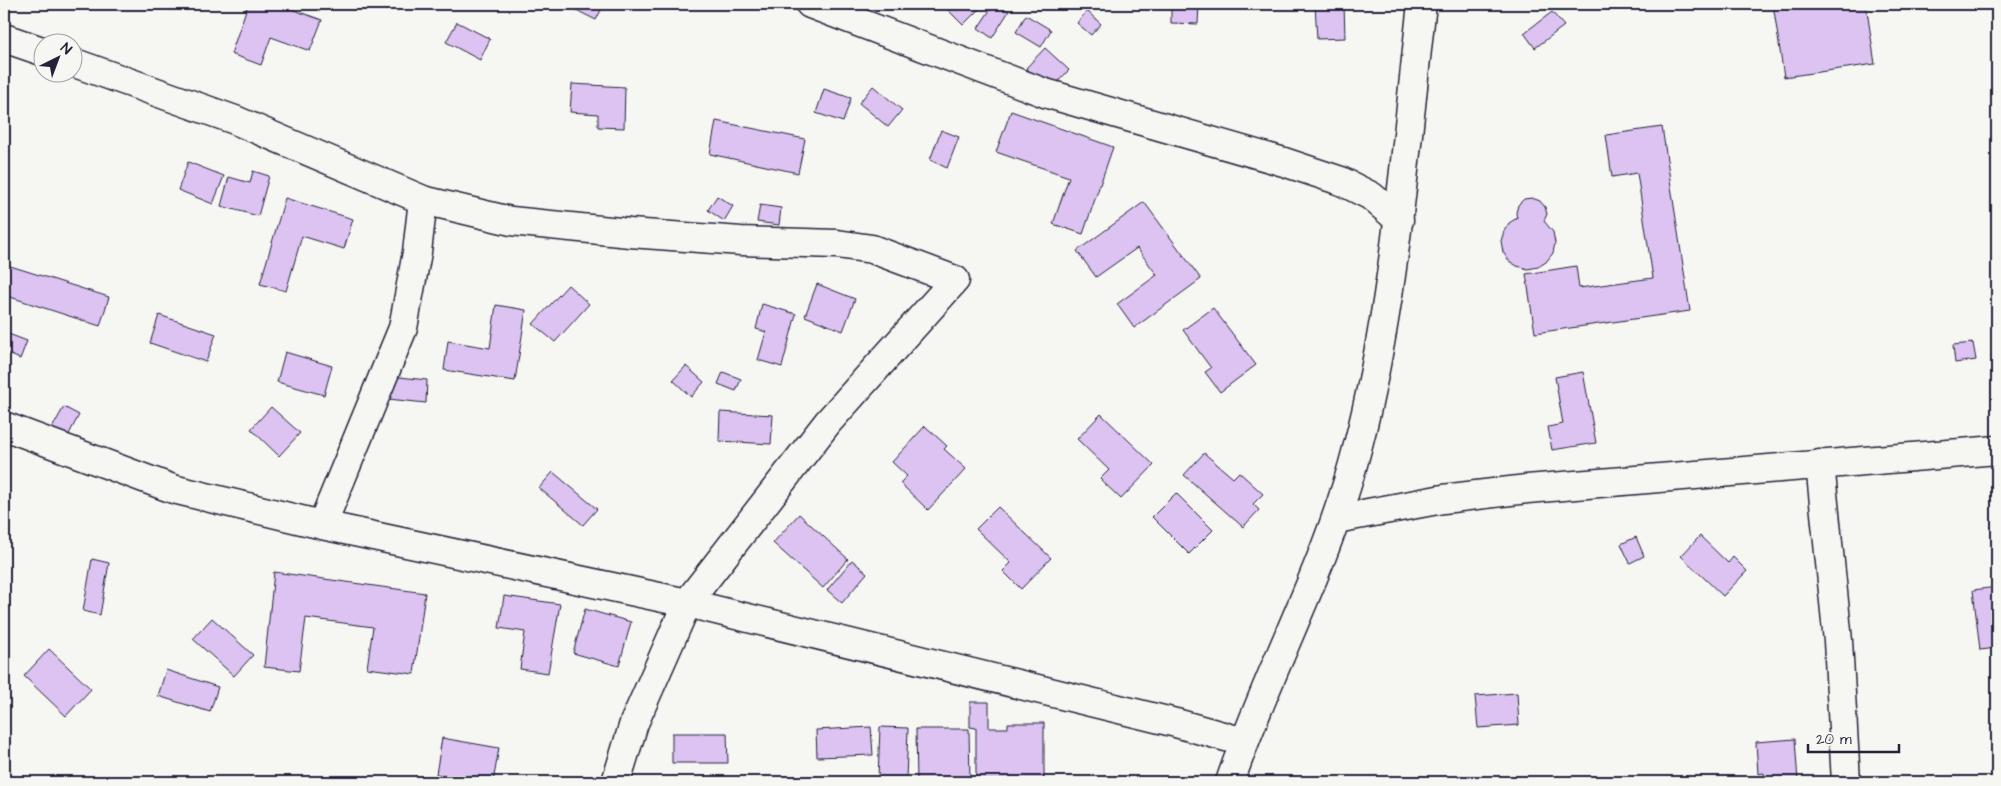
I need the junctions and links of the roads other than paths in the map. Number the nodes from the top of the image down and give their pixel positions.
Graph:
1 (810, 4) edge
2 (1422, 4) edge
3 (4, 38) edge
4 (32, 48) edge
5 (82, 66) edge
6 (424, 200) junction
7 (1399, 220) junction
8 (4, 426) edge
9 (1997, 450) edge
10 (1820, 464) junction
11 (1336, 519) junction
12 (322, 526) junction
13 (687, 603) junction
14 (1244, 742) junction
15 (616, 782) edge
16 (1230, 782) edge
17 (1846, 782) edge

1 - 7 street
2 - 7 street
3 - 4 street
5 - 6 street
6 - 12 street
6 - 13 street
7 - 11 street
8 - 12 street
9 - 10 street
10 - 11 street
10 - 17 street
11 - 14 street
12 - 13 street
13 - 14 street
13 - 15 street
14 - 16 street

